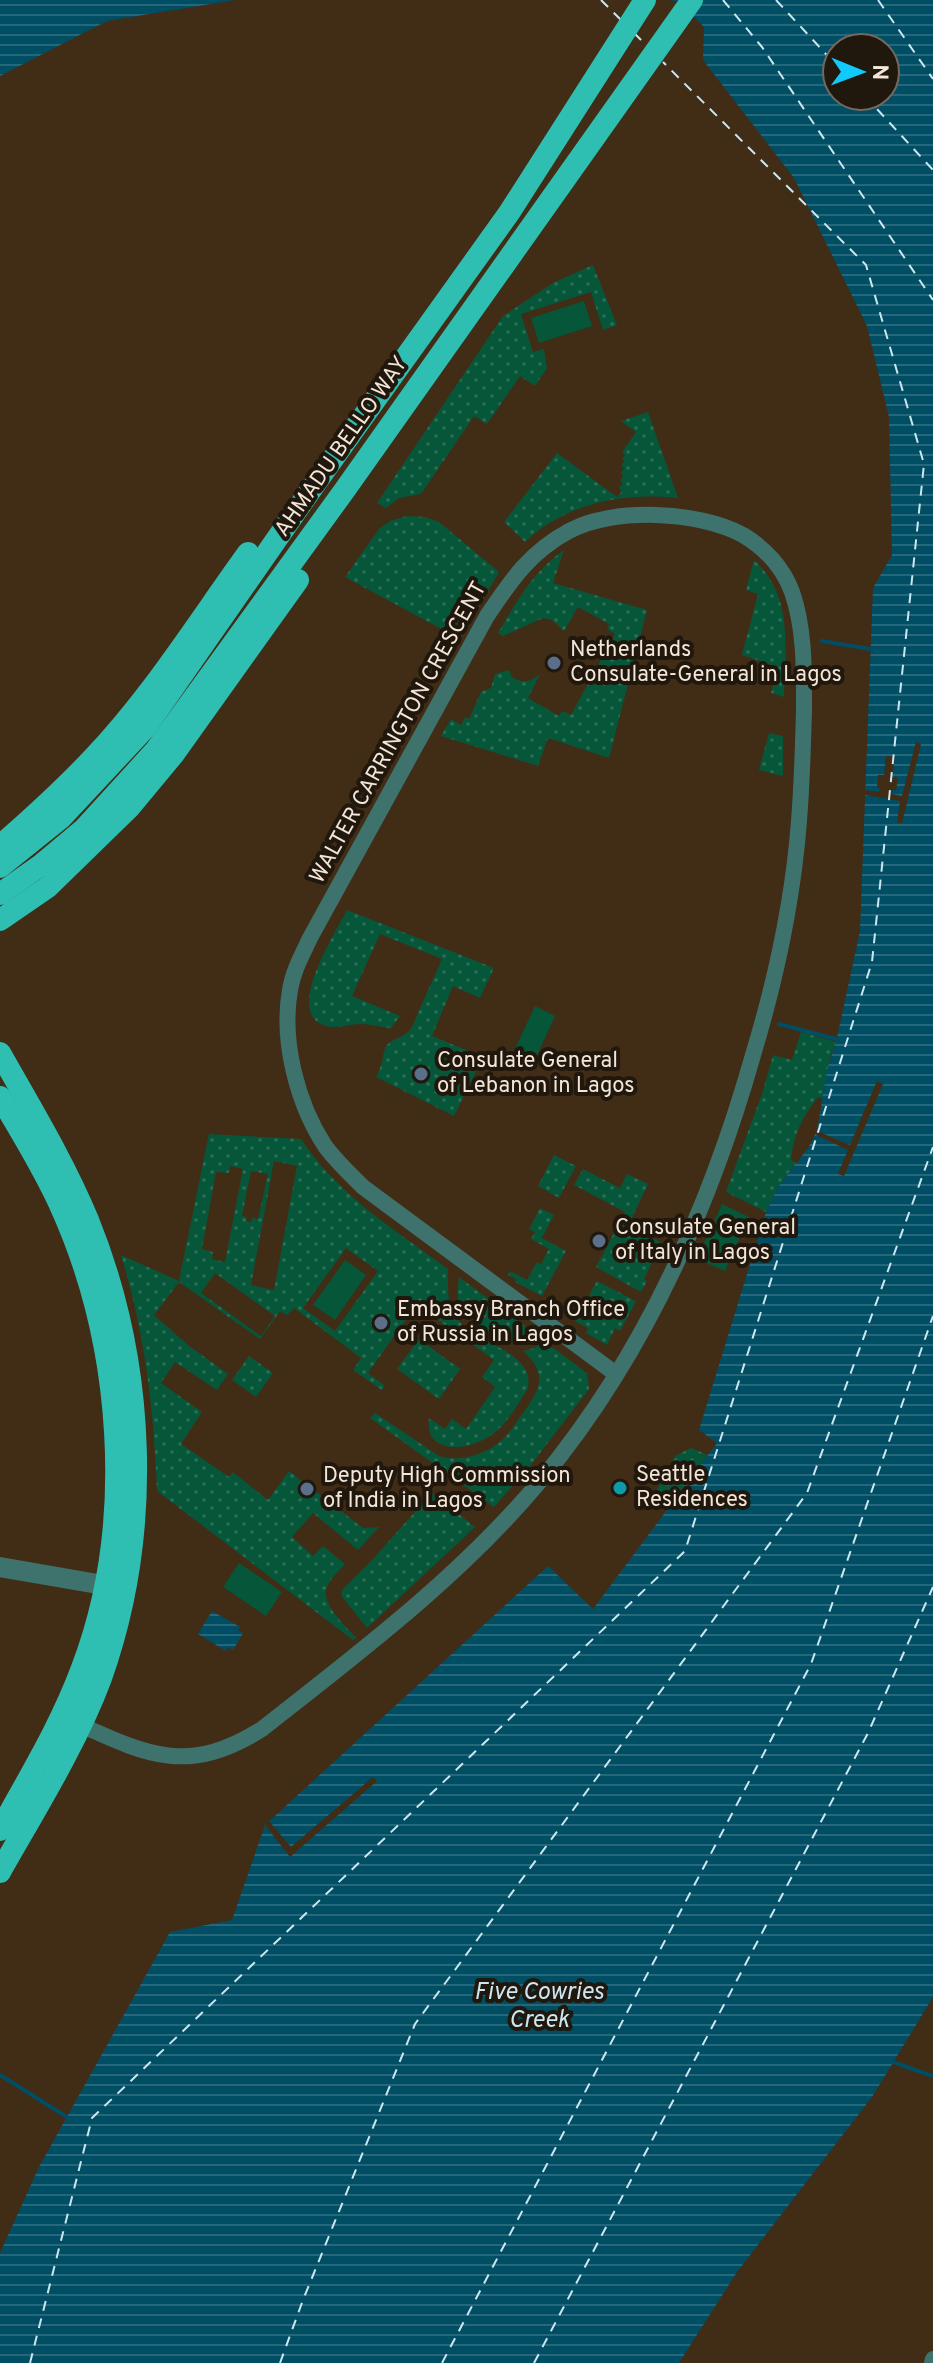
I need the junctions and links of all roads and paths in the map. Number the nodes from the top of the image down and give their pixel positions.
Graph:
1 (645, 0) edge
2 (692, 0) edge
3 (315, 484) junction
4 (344, 491) junction
5 (0, 846) edge
6 (0, 867) edge
7 (0, 894) edge
8 (0, 920) edge
9 (0, 1053) edge
10 (0, 1097) edge
11 (616, 1374) junction
12 (0, 1567) edge
13 (115, 1587) junction
14 (71, 1721) junction
15 (0, 1830) edge
16 (0, 1872) edge

1 - 3 highway, AHMADU BELLO WAY
2 - 4 highway, AHMADU BELLO WAY
3 - 5 highway
3 - 6 highway, AHMADU BELLO WAY
4 - 7 highway, AHMADU BELLO WAY
4 - 8 highway
9 - 13 highway
10 - 13 highway
11 - 11 street, WALTER CARRINGTON CRESCENT
11 - 14 street, WALTER CARRINGTON CRESCENT
12 - 13 street
13 - 14 highway
14 - 15 highway
14 - 16 highway

